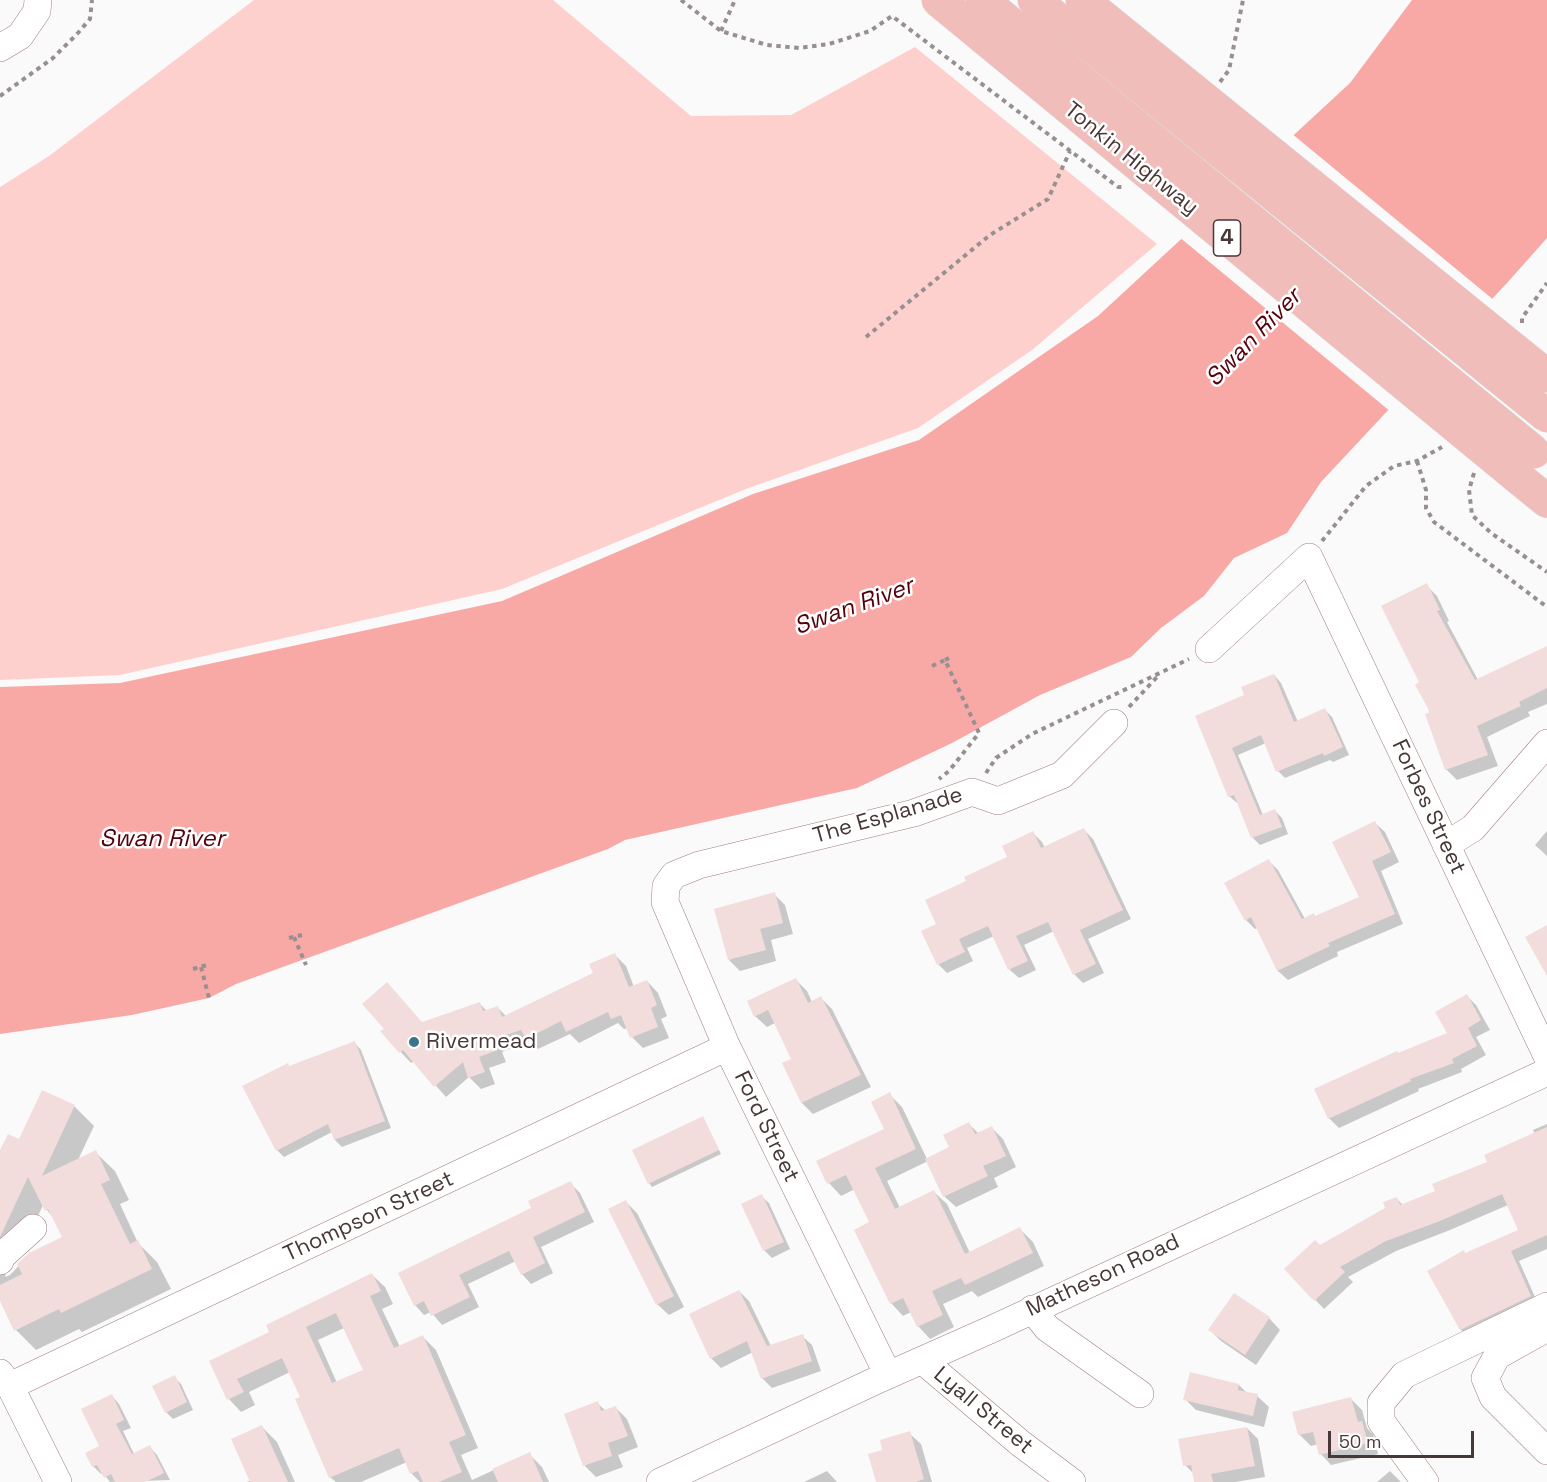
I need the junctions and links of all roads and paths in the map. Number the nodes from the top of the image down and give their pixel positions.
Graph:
1 (38, 0) edge
2 (92, 0) edge
3 (681, 0) edge
4 (735, 0) edge
5 (938, 0) edge
6 (982, 0) edge
7 (1034, 0) edge
8 (1082, 0) edge
9 (1243, 0) edge
10 (892, 16) dead end
11 (721, 31) junction
12 (0, 48) edge
13 (1229, 70) dead end
14 (0, 96) edge
15 (1070, 151) dead end
16 (866, 337) dead end
17 (1547, 376) edge
18 (1547, 416) edge
19 (1448, 444) dead end
20 (1417, 461) junction
21 (1532, 464) edge
22 (1474, 471) dead end
23 (1546, 501) edge
24 (1309, 557) junction
25 (1547, 572) edge
26 (1547, 607) edge
27 (1209, 649) joint
28 (952, 656) dead end
29 (945, 660) junction
30 (932, 666) dead end
31 (1160, 674) junction
32 (1114, 723) joint
33 (1547, 743) edge
34 (930, 785) dead end
35 (972, 792) junction
36 (1446, 845) junction
37 (674, 875) joint
38 (302, 935) dead end
39 (207, 965) dead end
40 (306, 965) dead end
41 (201, 967) junction
42 (193, 969) dead end
43 (209, 998) dead end
44 (728, 1047) junction
45 (1547, 1056) edge
46 (1547, 1071) edge
47 (33, 1228) dead end
48 (0, 1261) edge
49 (1547, 1306) edge
50 (1032, 1309) junction
51 (1547, 1328) edge
52 (923, 1361) junction
53 (888, 1375) junction
54 (5, 1379) edge
55 (1140, 1394) dead end
56 (1547, 1451) edge
57 (58, 1482) edge
58 (660, 1482) edge
59 (1072, 1482) edge
60 (1425, 1482) edge

1 - 12 street
2 - 14 path
3 - 11 path
4 - 11 path
5 - 21 highway, Tonkin Highway / 4, bridge
6 - 21 highway, Tonkin Highway, bridge
7 - 18 highway, bridge
8 - 17 highway, bridge
9 - 13 path
10 - 11 path
15 - 16 path
19 - 20 path
20 - 24 path
20 - 26 path
21 - 23 highway, Tonkin Highway / 4
22 - 25 path
24 - 27 street
24 - 36 street, Forbes Street
27 - 31 path
28 - 29 path
29 - 30 path
29 - 34 path
31 - 32 path
31 - 35 path
32 - 35 street, The Esplanade
33 - 36 street
35 - 37 street, The Esplanade
36 - 45 street, Forbes Street
37 - 44 street, Ford Street
38 - 40 path
39 - 41 path
41 - 42 path
41 - 43 path
44 - 53 street, Ford Street
44 - 54 street, Thompson Street
46 - 50 street, Matheson Road
47 - 48 street
49 - 60 street
50 - 52 street, Matheson Road
50 - 55 street
51 - 56 street
52 - 53 street, Matheson Road
52 - 59 street, Lyall Street
53 - 58 street, Matheson Road
54 - 57 street

